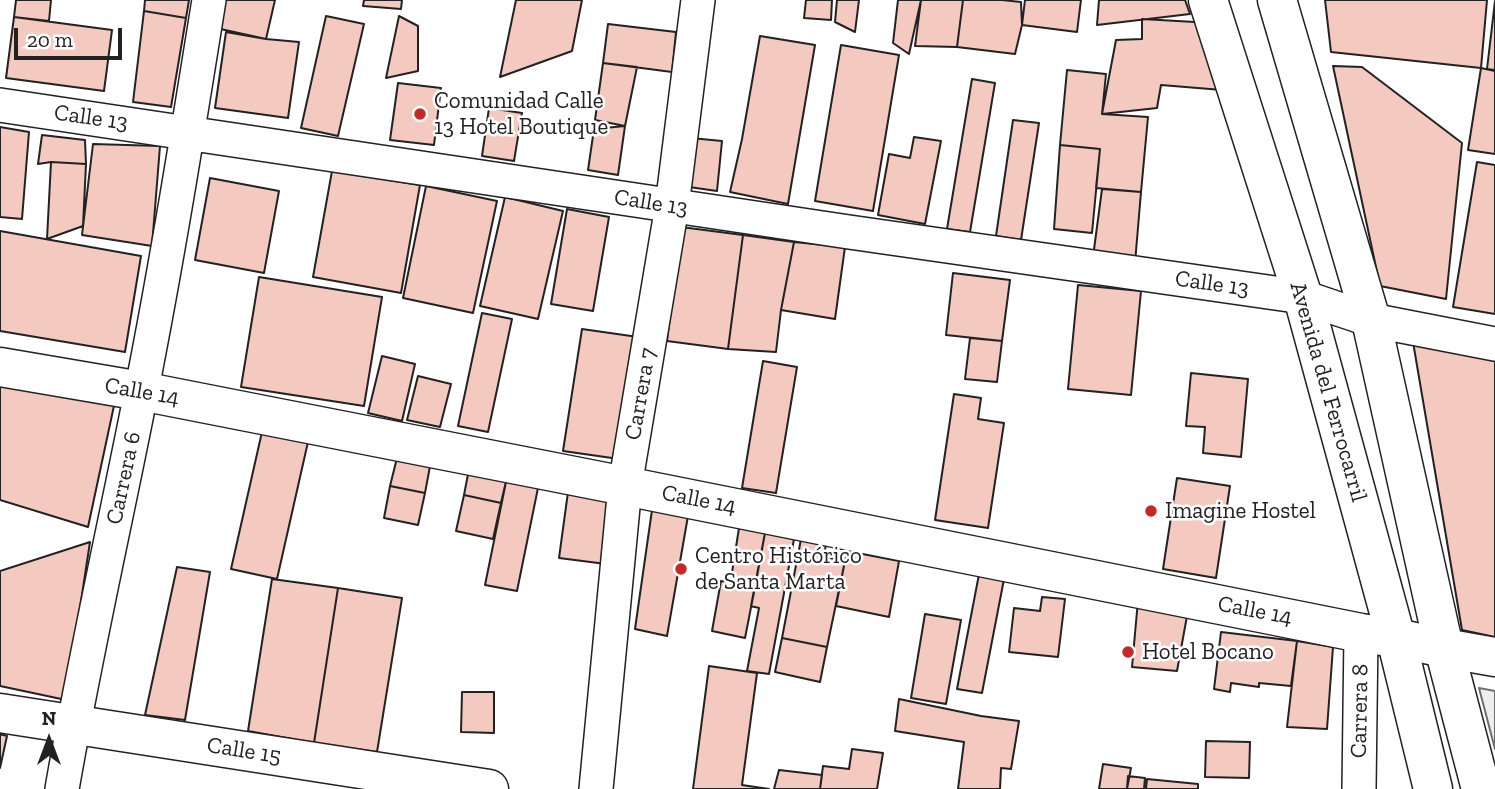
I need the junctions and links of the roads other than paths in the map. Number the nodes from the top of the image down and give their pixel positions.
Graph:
1 (209, 0) edge
2 (698, 0) edge
3 (1208, 0) edge
4 (1278, 0) edge
5 (0, 105) edge
6 (188, 132) junction
7 (672, 206) junction
8 (1303, 297) junction
9 (1371, 320) junction
10 (1495, 344) edge
11 (0, 367) edge
12 (141, 391) junction
13 (625, 486) junction
14 (1379, 635) junction
15 (1444, 649) junction
16 (1495, 657) edge
17 (0, 713) edge
18 (73, 725) junction
19 (62, 789) edge
20 (489, 789) edge
21 (596, 789) edge
22 (1359, 789) edge
23 (1433, 789) edge
24 (1481, 789) edge

1 - 6 street, Carrera 6
2 - 7 street, Carrera 7
3 - 8 street, Avenida del Ferrocarril
4 - 9 street
5 - 6 street, Calle 13
6 - 7 street, Calle 13
6 - 12 street, Carrera 6
7 - 8 street, Calle 13
7 - 13 street, Carrera 7
8 - 9 street, Calle 13
8 - 14 street, Avenida del Ferrocarril
9 - 10 street, Calle 13
9 - 15 street
11 - 12 street, Calle 14
12 - 13 street, Calle 14
12 - 18 street, Carrera 6
13 - 14 street, Calle 14
13 - 21 street, Carrera 7
14 - 15 street, Calle 14
14 - 22 street, Carrera 8
14 - 23 street, Avenida del Ferrocarril
15 - 16 street, Calle 14
15 - 24 street
17 - 18 street, Calle 15
18 - 19 street, Carrera 6
18 - 20 street, Calle 15

